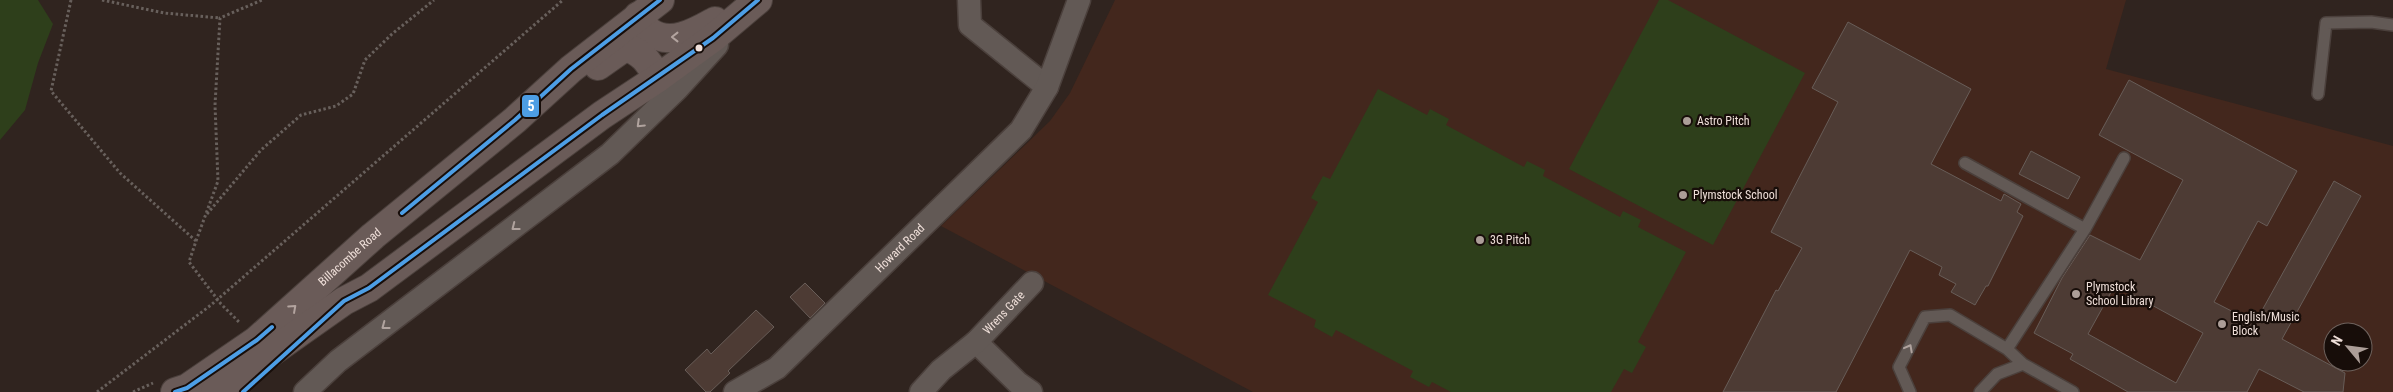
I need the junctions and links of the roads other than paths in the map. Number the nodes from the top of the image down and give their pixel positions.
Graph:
1 (660, 0) edge
2 (748, 0) edge
3 (758, 0) edge
4 (969, 0) edge
5 (1079, 0) edge
6 (638, 16) junction
7 (2393, 25) edge
8 (1047, 87) junction
9 (660, 91) junction
10 (2318, 94) dead end
11 (515, 120) junction
12 (2124, 158) dead end
13 (1965, 162) dead end
14 (2085, 229) junction
15 (1032, 283) dead end
16 (344, 301) junction
17 (976, 342) junction
18 (2007, 348) junction
19 (2023, 364) junction
20 (175, 392) edge
21 (215, 392) edge
22 (243, 392) edge
23 (305, 392) edge
24 (735, 392) edge
25 (921, 392) edge
26 (1031, 392) edge
27 (1910, 392) edge
28 (1980, 392) edge
29 (2073, 392) edge

1 - 6 main road, Billacombe Road
2 -> 6 main road
3 - 9 main road
4 - 8 street
5 - 8 street, Howard Road
6 - 11 main road, Billacombe Road
7 - 10 lane
8 - 24 street, Howard Road
9 - 11 main road
9 - 16 main road
9 -> 23 street
20 -> 11 main road, Billacombe Road
12 - 14 lane
13 - 14 lane
14 - 18 lane
15 - 17 street, Wrens Gate
16 - 21 main road
16 - 22 main road
17 - 25 street, Wrens Gate
17 - 26 street, Wrens Gate
18 - 19 lane
27 -> 18 lane
19 - 28 lane
19 - 29 lane

